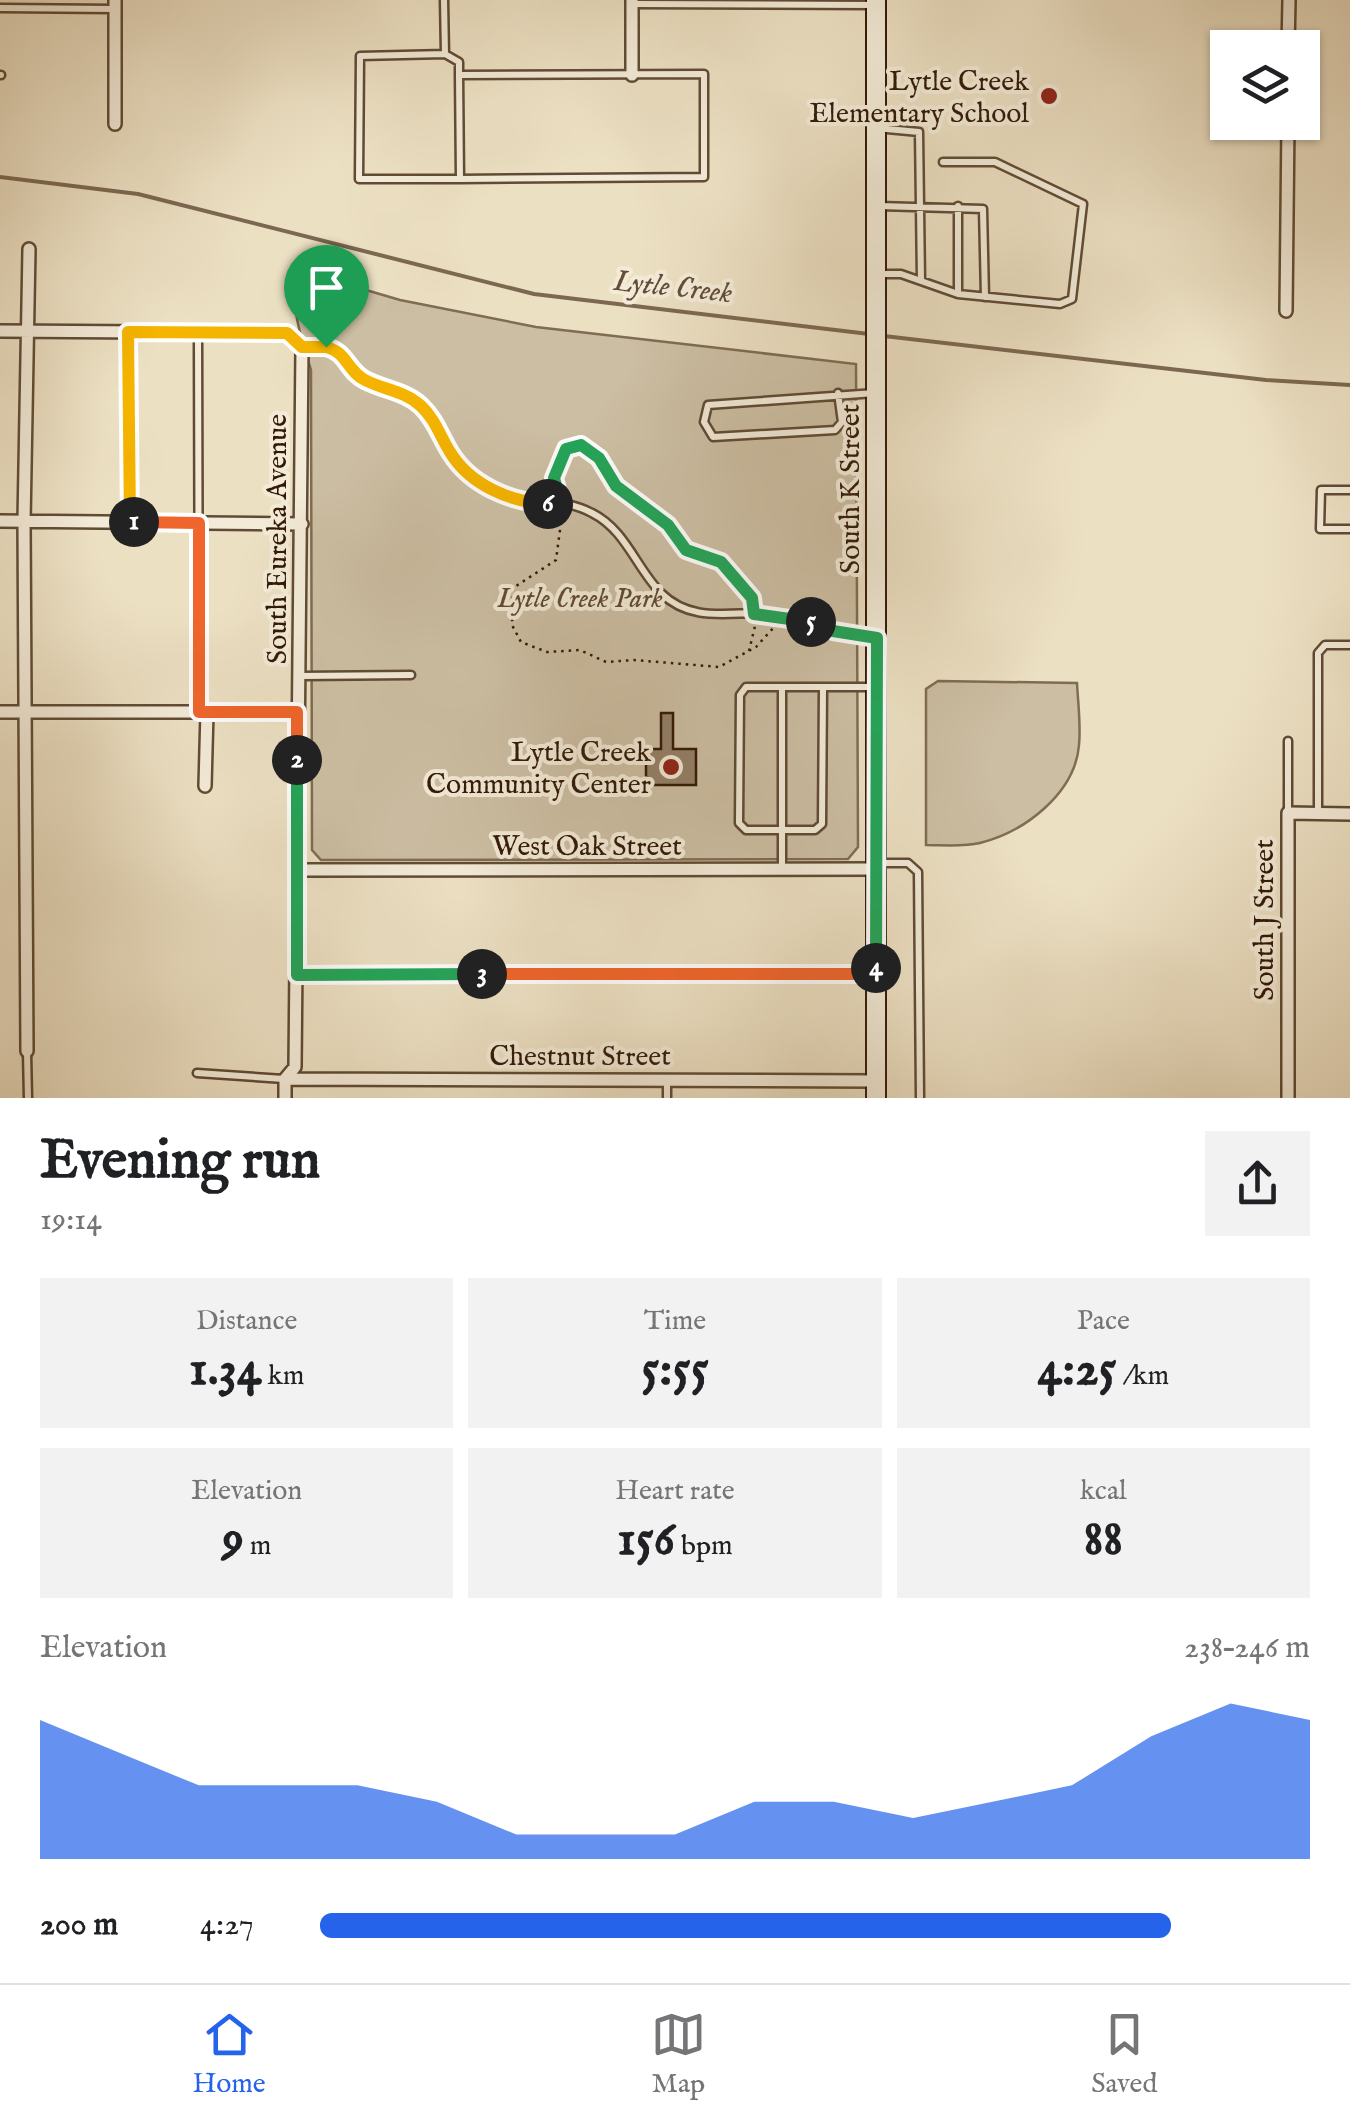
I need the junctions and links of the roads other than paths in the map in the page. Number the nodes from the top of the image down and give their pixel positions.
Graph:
1 (444, 0) edge
2 (1288, 0) edge
3 (632, 2) edge
4 (876, 2) edge
5 (115, 4) edge
6 (0, 8) edge
7 (1288, 30) edge
8 (445, 54) junction
9 (632, 74) junction
10 (459, 76) junction
11 (115, 124) dead end
12 (876, 128) junction
13 (1288, 140) edge
14 (943, 162) dead end
15 (460, 180) junction
16 (876, 206) junction
17 (920, 206) junction
18 (958, 206) junction
19 (28, 250) dead end
20 (876, 274) junction
21 (920, 281) junction
22 (958, 294) junction
23 (985, 297) junction
24 (1286, 310) dead end
25 (0, 331) edge
26 (28, 332) junction
27 (128, 332) junction
28 (198, 332) junction
29 (299, 342) junction
30 (876, 384) junction
31 (838, 394) junction
32 (1350, 490) edge
33 (0, 521) edge
34 (24, 521) junction
35 (130, 522) junction
36 (199, 523) junction
37 (302, 524) junction
38 (1350, 530) edge
39 (877, 638) junction
40 (1350, 645) edge
41 (410, 675) dead end
42 (300, 676) junction
43 (782, 687) junction
44 (822, 687) junction
45 (877, 687) junction
46 (0, 712) edge
47 (25, 712) junction
48 (203, 712) junction
49 (297, 712) junction
50 (1288, 741) dead end
51 (206, 786) dead end
52 (1288, 813) junction
53 (1318, 814) junction
54 (1350, 814) edge
55 (782, 830) junction
56 (876, 866) junction
57 (782, 869) junction
58 (298, 870) junction
59 (876, 974) junction
60 (297, 975) junction
61 (27, 1051) joint
62 (196, 1074) dead end
63 (285, 1080) junction
64 (667, 1081) junction
65 (876, 1089) edge
66 (28, 1098) edge
67 (285, 1098) edge
68 (667, 1098) edge
69 (920, 1098) edge
70 (1288, 1098) edge

1 - 8 lane
2 - 7 street
3 - 4 lane
3 - 9 street
4 - 12 street, South K Street
5 - 6 lane
5 - 11 street
8 - 10 lane
8 - 15 lane
9 - 10 lane
9 - 15 lane
10 - 15 lane
12 - 16 street, South K Street
12 - 17 lane
13 - 24 street
14 - 23 lane
16 - 17 lane
16 - 20 street, South K Street
17 - 18 lane
17 - 21 lane
18 - 22 lane
18 - 23 lane
19 - 26 street
20 - 21 lane
20 - 30 street, South K Street
21 - 22 lane
22 - 23 lane
25 - 26 street
26 - 27 street
26 - 34 street
27 - 28 street
27 - 35 lane
28 - 29 street
28 - 36 lane
29 - 37 street, South Eureka Avenue
29 - 39 lane
30 - 31 lane
30 - 39 street, South K Street
31 - 31 lane
32 - 38 lane
33 - 34 street
34 - 35 street
34 - 47 street
35 - 36 street
36 - 37 street
36 - 48 lane
37 - 42 street, South Eureka Avenue
39 - 45 street, South K Street
40 - 53 lane
41 - 42 lane
42 - 49 street, South Eureka Avenue
43 - 44 lane
43 - 55 lane
43 - 55 lane
44 - 45 lane
44 - 55 lane
45 - 56 street, South K Street
46 - 47 street
47 - 48 street
47 - 61 street
48 - 49 street
48 - 51 street
49 - 58 street, South Eureka Avenue
50 - 52 lane, South J Street
52 - 53 street
52 - 70 street, South J Street
53 - 54 street
55 - 57 lane
56 - 57 street, West Oak Street
56 - 59 street, South K Street
56 - 69 lane
57 - 58 street, West Oak Street
58 - 60 street, South Eureka Avenue
59 - 60 lane
59 - 65 street, South K Street
60 - 63 street, South Eureka Avenue
61 - 66 lane
62 - 63 lane
63 - 64 street, Chestnut Street
63 - 67 street, South Eureka Avenue
64 - 65 street, Chestnut Street
64 - 68 lane

